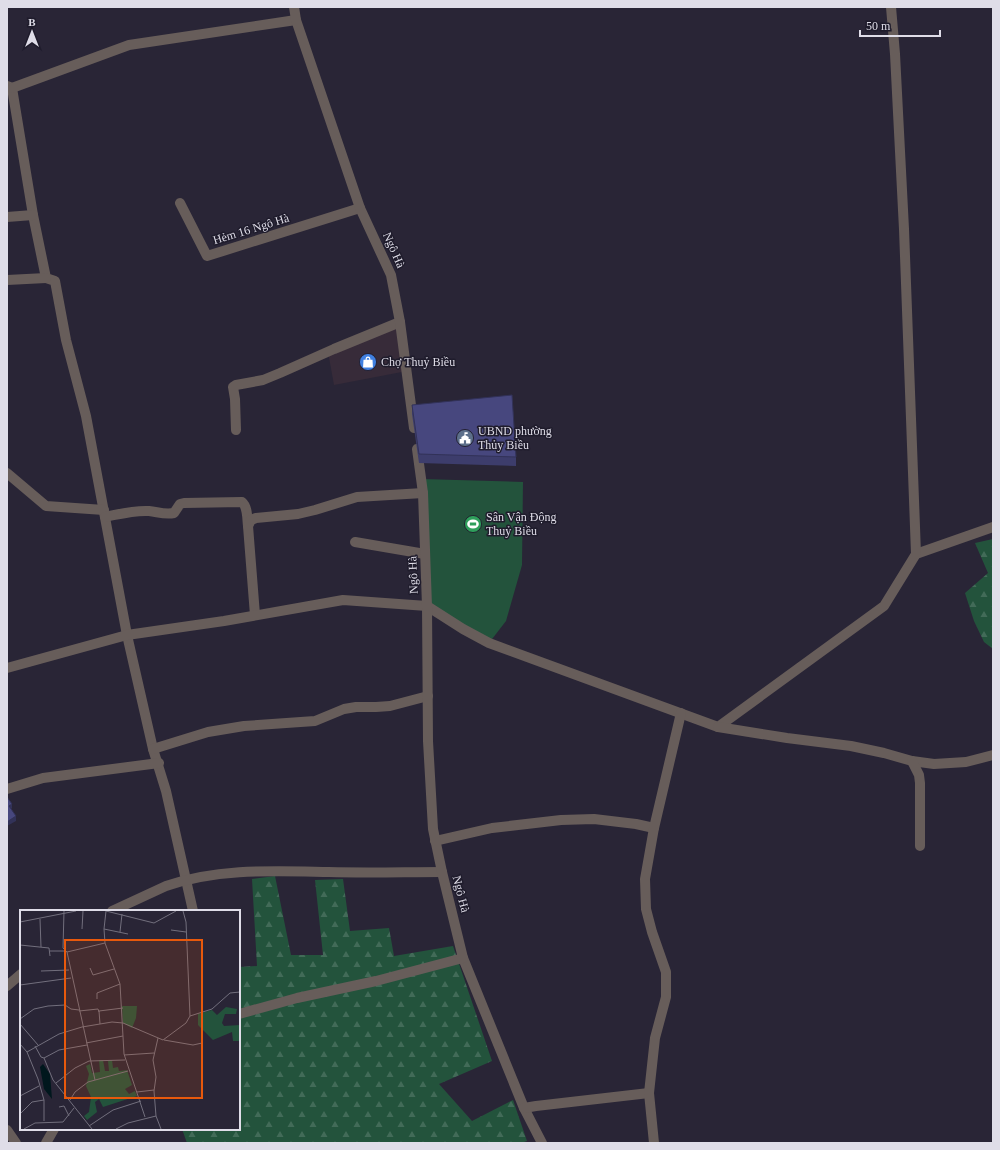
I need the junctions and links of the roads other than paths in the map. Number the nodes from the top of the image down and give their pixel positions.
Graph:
1 (294, 7) edge
2 (891, 7) edge
3 (296, 20) junction
4 (10, 87) edge
5 (180, 203) dead end
6 (360, 208) junction
7 (33, 216) junction
8 (7, 217) edge
9 (46, 278) junction
10 (7, 280) edge
11 (400, 322) junction
12 (236, 430) dead end
13 (7, 473) edge
14 (422, 493) junction
15 (105, 513) junction
16 (248, 526) junction
17 (993, 527) edge
18 (355, 542) dead end
19 (425, 554) junction
20 (916, 554) junction
21 (427, 606) junction
22 (255, 615) junction
23 (127, 635) junction
24 (7, 668) edge
25 (428, 696) junction
26 (681, 713) junction
27 (718, 727) junction
28 (153, 749) junction
29 (993, 755) edge
30 (912, 761) junction
31 (158, 763) junction
32 (7, 789) edge
33 (654, 828) junction
34 (435, 841) junction
35 (920, 846) dead end
36 (442, 872) junction
37 (186, 881) junction
38 (114, 910) edge
39 (193, 910) edge
40 (463, 958) junction
41 (20, 975) edge
42 (7, 986) edge
43 (240, 1014) edge
44 (649, 1093) junction
45 (524, 1108) junction
46 (7, 1130) edge
47 (53, 1130) edge
48 (16, 1143) edge
49 (46, 1143) edge
50 (542, 1143) edge
51 (654, 1143) edge

1 - 3 street, Ngô Hà
2 - 20 street
3 - 4 street
3 - 6 street, Ngô Hà
4 - 7 street
5 - 6 street, Hẻm 16 Ngô Hà
6 - 11 street, Ngô Hà
7 - 8 street
7 - 9 street
9 - 10 street
9 - 15 street
11 - 12 street
11 - 14 street, Ngô Hà
13 - 15 street
14 - 16 street
14 - 19 street, Ngô Hà
15 - 16 street
15 - 23 street
16 - 22 street
17 - 20 street
18 - 19 street
19 - 21 street, Ngô Hà
20 - 27 street
21 - 22 street
21 - 25 street, Ngô Hà
21 - 26 street
22 - 23 street
23 - 24 street
23 - 28 street
25 - 28 street
25 - 34 street, Ngô Hà
26 - 27 street
26 - 33 street
27 - 30 street
28 - 31 street
29 - 30 street
30 - 35 street
31 - 32 street
31 - 37 street
33 - 34 street
33 - 44 street
34 - 36 street, Ngô Hà
36 - 37 street
36 - 40 street, Ngô Hà
37 - 38 street
37 - 39 street
40 - 43 street
40 - 45 street, Ngô Hà
41 - 42 street
44 - 45 street
44 - 51 street
45 - 50 street, Ngô Hà
46 - 48 street
47 - 49 street

